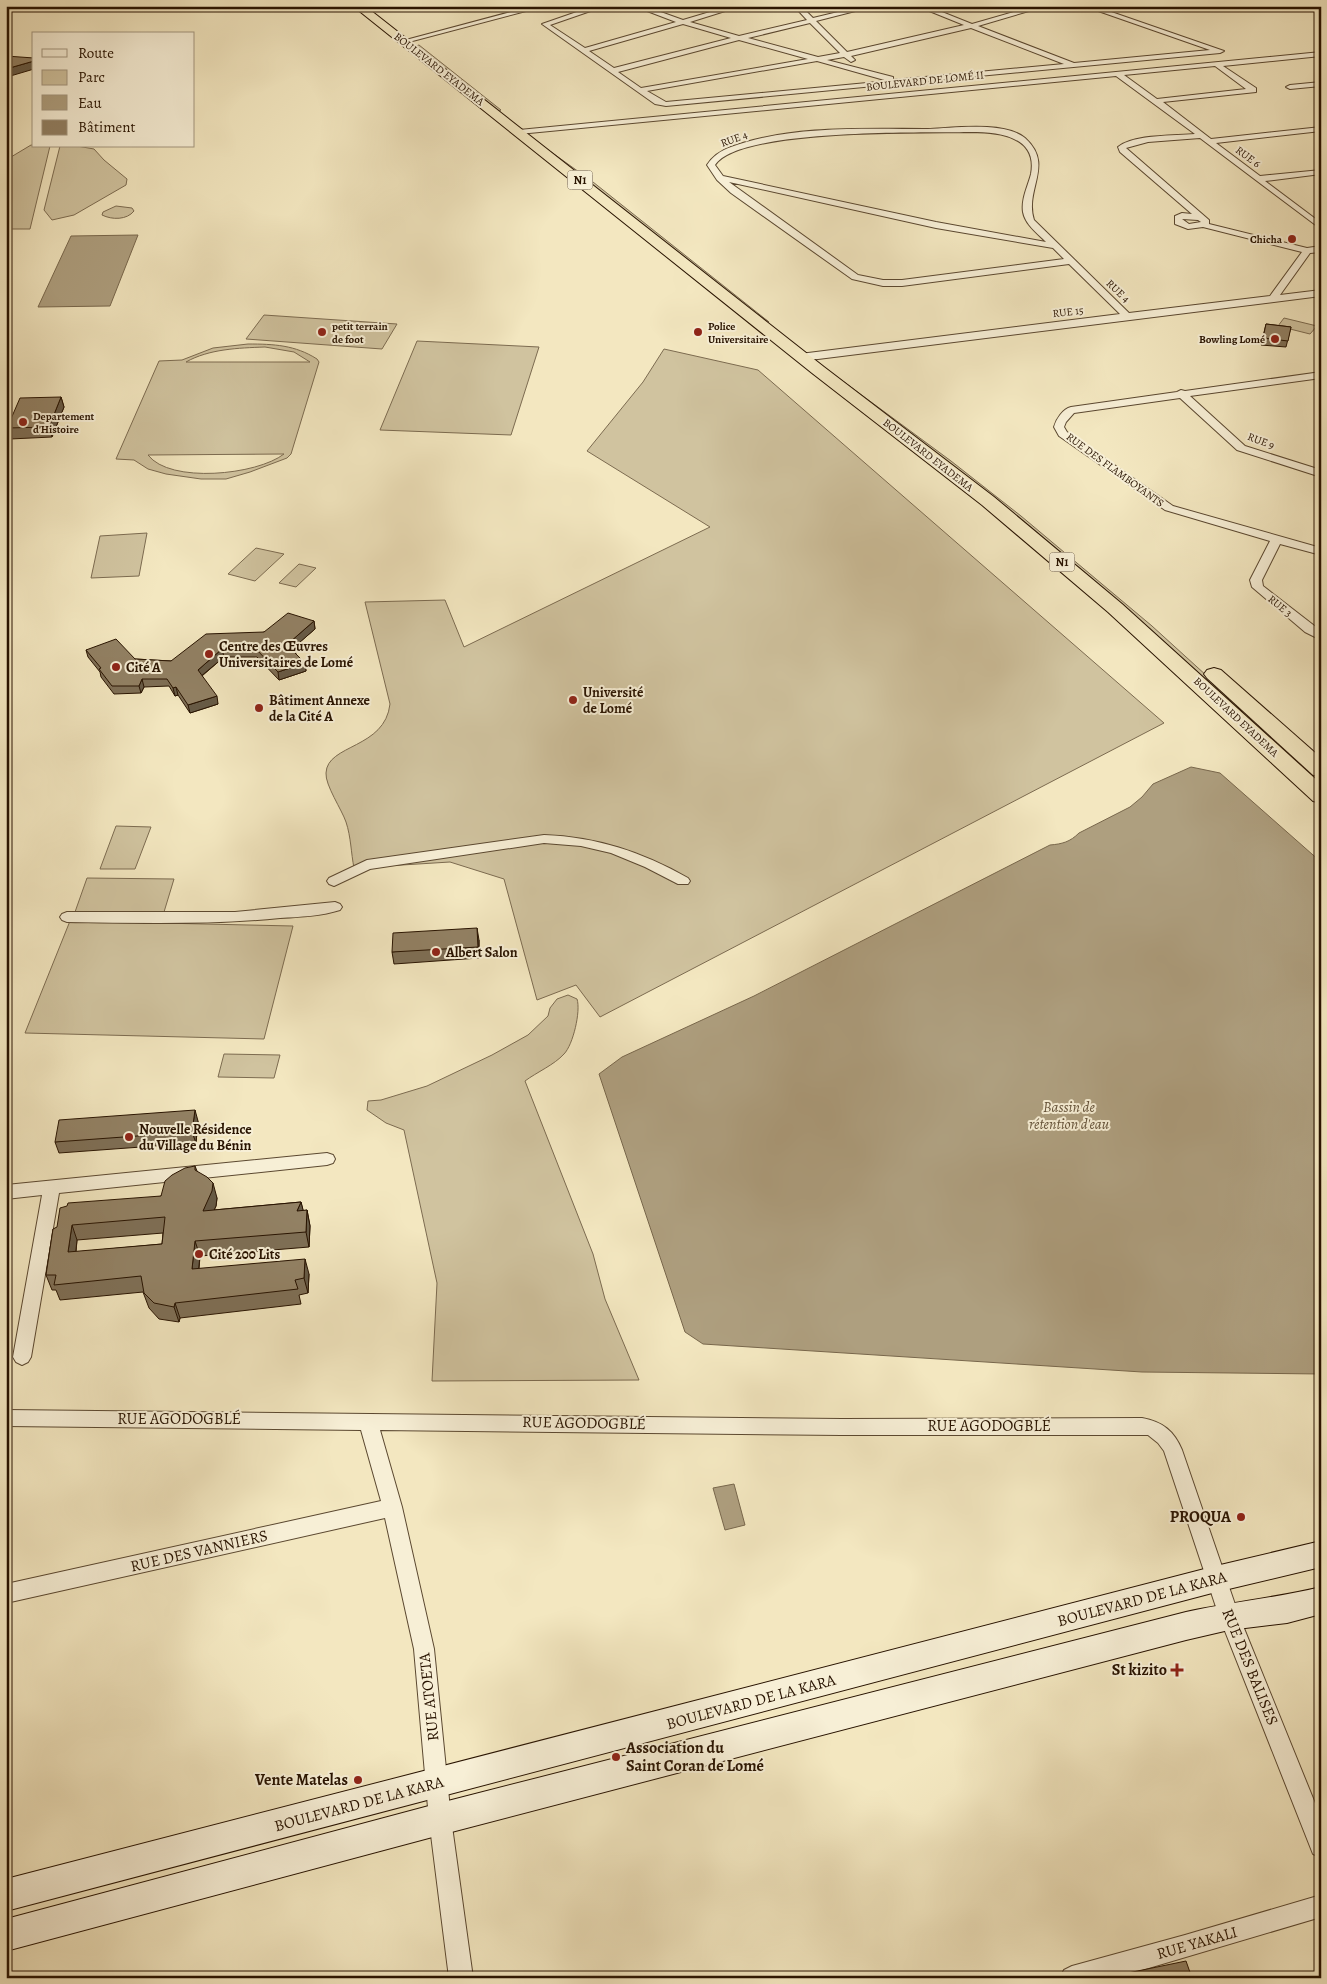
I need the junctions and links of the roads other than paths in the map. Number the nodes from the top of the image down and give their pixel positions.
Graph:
1 (358, 6) edge
2 (372, 6) edge
3 (525, 6) edge
4 (542, 6) edge
5 (602, 6) edge
6 (637, 6) edge
7 (738, 6) edge
8 (796, 6) edge
9 (872, 6) edge
10 (920, 6) edge
11 (1044, 6) edge
12 (1087, 6) edge
13 (810, 20) junction
14 (682, 22) junction
15 (971, 26) junction
16 (738, 38) junction
17 (408, 39) junction
18 (584, 51) junction
19 (846, 55) junction
20 (1321, 55) edge
21 (818, 60) junction
22 (1074, 65) junction
23 (1218, 65) junction
24 (612, 71) junction
25 (864, 72) junction
26 (1119, 76) junction
27 (899, 82) junction
28 (1321, 84) edge
29 (1290, 87) dead end
30 (640, 90) junction
31 (1159, 103) junction
32 (1321, 129) edge
33 (528, 133) junction
34 (1200, 136) junction
35 (1208, 142) junction
36 (1321, 172) edge
37 (720, 178) junction
38 (1258, 179) junction
39 (1321, 214) edge
40 (1306, 215) junction
41 (1321, 227) edge
42 (1056, 246) junction
43 (1321, 249) edge
44 (1307, 251) junction
45 (1071, 261) junction
46 (1321, 294) edge
47 (1273, 299) junction
48 (1127, 316) junction
49 (809, 356) junction
50 (1321, 375) edge
51 (1181, 393) junction
52 (1321, 474) edge
53 (1276, 540) junction
54 (1321, 552) edge
55 (1321, 636) edge
56 (1318, 782) edge
57 (334, 881) dead end
58 (682, 881) dead end
59 (335, 907) dead end
60 (66, 917) dead end
61 (327, 1159) dead end
62 (52, 1187) junction
63 (6, 1192) edge
64 (22, 1357) dead end
65 (6, 1418) edge
66 (368, 1421) junction
67 (1160, 1432) joint
68 (392, 1507) junction
69 (1321, 1554) edge
70 (1214, 1573) junction
71 (6, 1594) edge
72 (1321, 1600) edge
73 (1235, 1629) junction
74 (436, 1771) junction
75 (443, 1837) junction
76 (1321, 1846) edge
77 (6, 1895) edge
78 (1321, 1906) edge
79 (6, 1935) edge
80 (461, 1978) edge
81 (1072, 1978) edge

1 - 17 highway, BOULEVARD EYADEMA / N1
2 - 17 highway, BOULEVARD EYADEMA / N1
3 - 17 street
4 - 17 street
5 - 18 street
6 - 14 street
7 - 14 street
8 - 13 street
9 - 13 street
10 - 15 street
11 - 15 street
12 - 22 street
13 - 16 street
13 - 19 street
14 - 16 street
14 - 18 street
15 - 19 street
15 - 22 street
16 - 21 street
16 - 24 street
17 - 33 highway, N1
18 - 24 street
19 - 21 street
19 - 25 street
20 - 23 street, BOULEVARD DE LOMÉ II
21 - 25 street
21 - 30 street
22 - 27 street
23 - 26 street, BOULEVARD DE LOMÉ II
23 - 31 street
23 - 33 street, BOULEVARD DE LOMÉ II
24 - 30 street
25 - 27 street
26 - 31 street, RUE 6
26 - 33 street, BOULEVARD DE LOMÉ II
27 - 30 street
28 - 29 street
31 - 34 street, RUE 6
32 - 35 street
33 - 49 highway, N1
34 - 35 street, RUE 6
34 - 44 street
35 - 38 street, RUE 6
36 - 38 street
37 - 42 street
37 - 42 street, RUE 4
37 - 45 street
38 - 40 street, RUE 6
39 - 40 street
40 - 41 street, RUE 6
42 - 45 street, RUE 4
43 - 44 street
44 - 47 street
45 - 48 street, RUE 4
46 - 47 street, RUE 15
47 - 48 street, RUE 15
48 - 49 street, RUE 15
49 - 56 highway, BOULEVARD EYADEMA / N1
50 - 51 street, RUE DES FLAMBOYANTS
51 - 52 street, RUE 9
51 - 53 street, RUE DES FLAMBOYANTS
53 - 54 street, RUE DES FLAMBOYANTS
53 - 55 street, RUE 3
57 - 58 street
59 - 60 street
61 - 62 street
62 - 63 street
62 - 64 street
65 - 66 street, RUE AGODOGBLÉ
66 - 67 street, RUE AGODOGBLÉ
66 - 68 street, RUE ATOETA
67 - 70 street, RUE DES BALISES
68 - 71 street, RUE DES VANNIERS
68 - 74 street, RUE ATOETA
69 - 70 main road, BOULEVARD DE LA KARA
70 - 73 street, RUE DES BALISES
70 - 74 main road, BOULEVARD DE LA KARA
72 - 73 main road
73 - 75 main road
73 - 76 street, RUE DES BALISES
74 - 75 street, RUE ATOETA
74 - 77 main road, BOULEVARD DE LA KARA
75 - 79 main road
75 - 80 street, RUE ATOETA
78 - 81 street, RUE YAKALI

